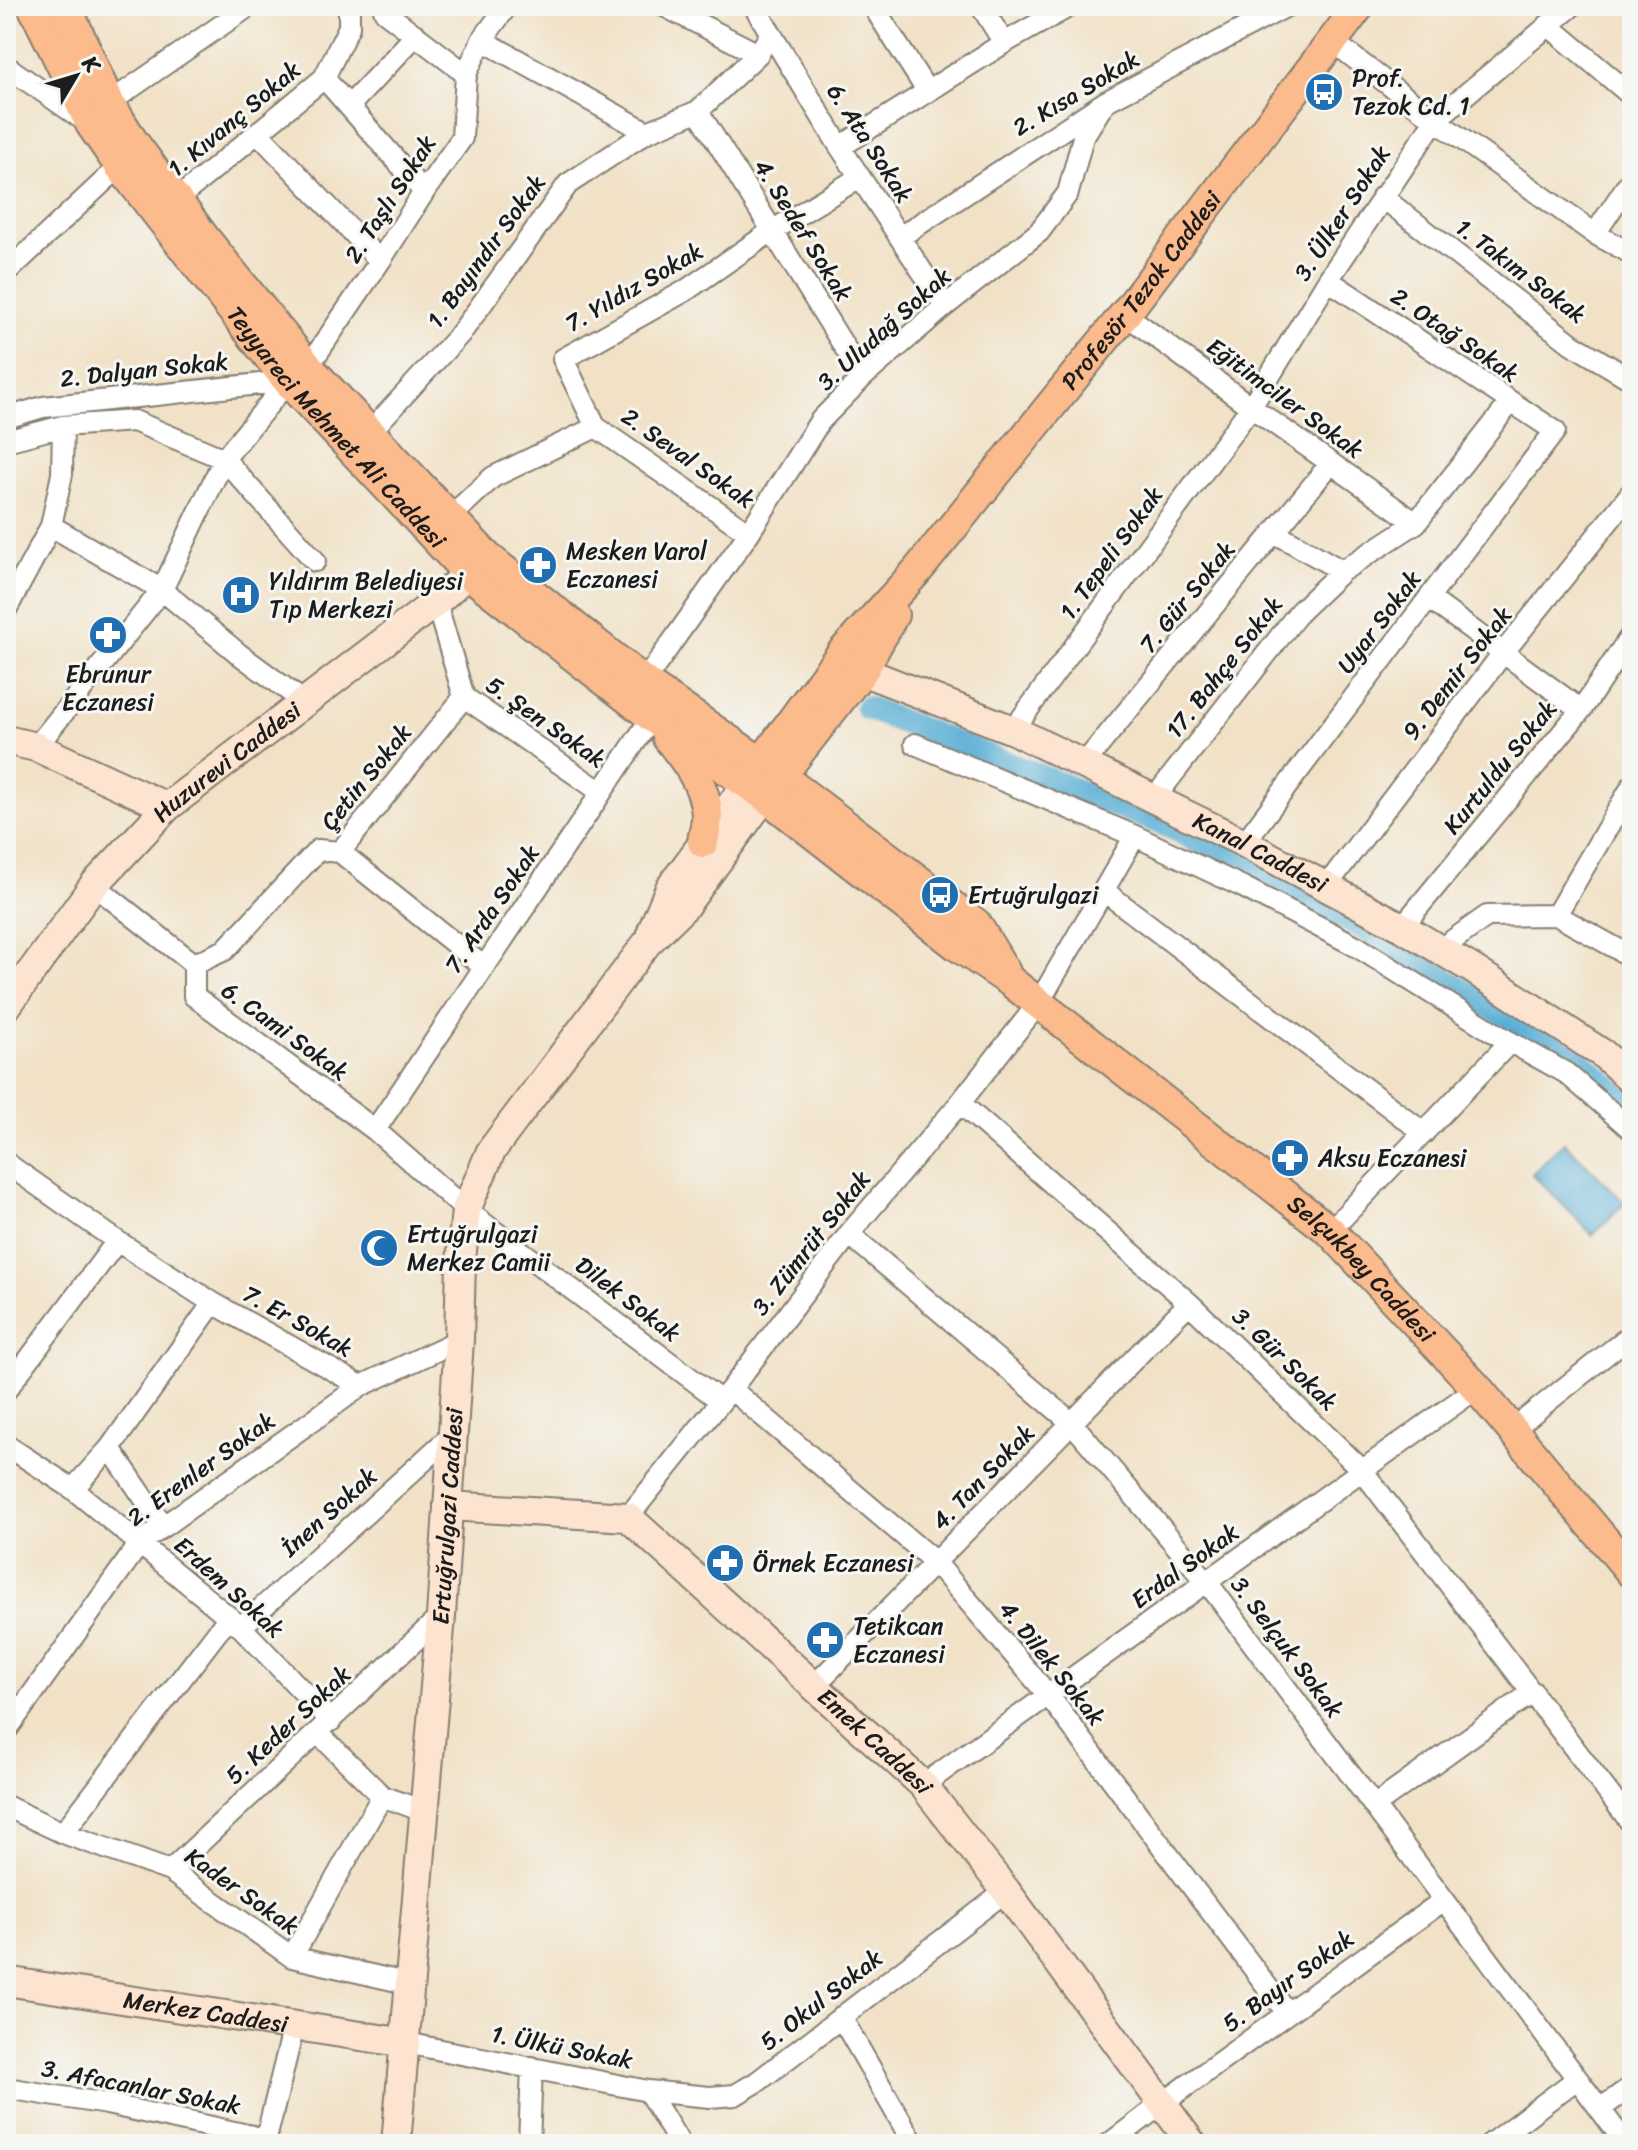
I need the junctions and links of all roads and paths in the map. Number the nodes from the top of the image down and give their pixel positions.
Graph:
1 (33, 6) edge
2 (66, 6) edge
3 (249, 6) edge
4 (349, 6) edge
5 (383, 6) edge
6 (507, 6) edge
7 (664, 6) edge
8 (754, 6) edge
9 (873, 6) edge
10 (981, 6) edge
11 (1070, 6) edge
12 (1287, 6) edge
13 (1572, 6) edge
14 (1353, 8) edge
15 (1548, 25) junction
16 (771, 34) junction
17 (416, 35) junction
18 (482, 40) junction
19 (1332, 41) junction
20 (1004, 43) junction
21 (758, 54) junction
22 (6, 66) edge
23 (466, 74) junction
24 (324, 78) junction
25 (927, 91) junction
26 (1632, 96) edge
27 (1105, 102) junction
28 (349, 106) junction
29 (698, 111) junction
30 (100, 114) junction
31 (1435, 120) junction
32 (647, 132) junction
33 (258, 133) junction
34 (840, 147) junction
35 (120, 166) junction
36 (860, 177) junction
37 (1632, 178) edge
38 (424, 192) junction
39 (1382, 197) junction
40 (176, 200) junction
41 (772, 231) junction
42 (1595, 234) junction
43 (900, 237) junction
44 (1632, 254) edge
45 (380, 261) junction
46 (6, 273) edge
47 (1328, 280) junction
48 (945, 306) junction
49 (1125, 314) junction
50 (298, 374) junction
51 (863, 377) junction
52 (1632, 380) edge
53 (1510, 403) junction
54 (1251, 407) junction
55 (6, 418) edge
56 (63, 426) junction
57 (596, 427) junction
58 (1555, 431) joint
59 (370, 432) junction
60 (6, 441) edge
61 (224, 459) junction
62 (1331, 463) junction
63 (1632, 492) edge
64 (449, 518) junction
65 (1416, 523) junction
66 (51, 526) junction
67 (1274, 532) junction
68 (749, 533) junction
69 (315, 561) dead end
70 (478, 566) junction
71 (917, 571) junction
72 (1342, 571) junction
73 (162, 590) junction
74 (1430, 599) junction
75 (436, 602) junction
76 (6, 610) edge
77 (1632, 634) edge
78 (1503, 653) junction
79 (862, 671) junction
80 (644, 682) junction
81 (464, 697) junction
82 (304, 702) junction
83 (1581, 710) junction
84 (652, 717) junction
85 (1013, 730) junction
86 (6, 740) edge
87 (915, 744) dead end
88 (36, 747) junction
89 (1083, 765) junction
90 (764, 779) junction
91 (1632, 786) edge
92 (601, 792) junction
93 (1153, 800) junction
94 (167, 807) junction
95 (1135, 836) junction
96 (703, 842) junction
97 (1244, 843) junction
98 (340, 852) junction
99 (94, 885) junction
100 (1325, 888) junction
101 (1104, 891) junction
102 (1556, 915) junction
103 (1402, 927) junction
104 (647, 943) junction
105 (1439, 950) junction
106 (1632, 957) edge
107 (194, 964) junction
108 (484, 967) junction
109 (1038, 1004) junction
110 (6, 1007) edge
111 (1510, 1042) junction
112 (1632, 1080) edge
113 (960, 1103) junction
114 (375, 1130) junction
115 (1632, 1130) edge
116 (1424, 1133) junction
117 (6, 1163) edge
118 (466, 1210) junction
119 (1330, 1231) junction
120 (849, 1234) junction
121 (117, 1241) junction
122 (213, 1303) junction
123 (1189, 1303) junction
124 (1632, 1334) edge
125 (459, 1340) junction
126 (361, 1386) junction
127 (1477, 1388) junction
128 (6, 1390) edge
129 (726, 1395) junction
130 (1072, 1423) junction
131 (1512, 1430) junction
132 (452, 1435) junction
133 (110, 1448) junction
134 (7, 1449) edge
135 (1362, 1470) junction
136 (73, 1489) junction
137 (448, 1506) junction
138 (628, 1517) junction
139 (163, 1526) junction
140 (140, 1543) junction
141 (935, 1562) junction
142 (1632, 1573) edge
143 (1207, 1582) junction
144 (441, 1616) junction
145 (234, 1623) junction
146 (814, 1686) junction
147 (1533, 1692) junction
148 (1049, 1696) junction
149 (325, 1727) junction
150 (6, 1731) edge
151 (923, 1785) junction
152 (382, 1796) junction
153 (6, 1806) edge
154 (1374, 1806) junction
155 (423, 1811) junction
156 (1632, 1824) edge
157 (63, 1833) junction
158 (170, 1871) junction
159 (1006, 1891) junction
160 (1444, 1900) junction
161 (292, 1957) junction
162 (6, 1981) edge
163 (410, 1984) junction
164 (1287, 2013) junction
165 (841, 2017) junction
166 (294, 2026) junction
167 (406, 2043) junction
168 (532, 2067) junction
169 (1577, 2079) junction
170 (1632, 2086) edge
171 (6, 2088) edge
172 (648, 2091) junction
173 (1163, 2103) junction
174 (1600, 2109) junction
175 (267, 2142) edge
176 (396, 2144) edge
177 (529, 2144) edge
178 (680, 2144) edge
179 (914, 2144) edge
180 (1109, 2144) edge
181 (1192, 2144) edge
182 (1490, 2144) edge
183 (1626, 2144) edge

1 - 30 main road, Teyyareci Mehmet Ali Caddesi
2 - 30 main road, Teyyareci Mehmet Ali Caddesi
3 - 30 street
4 - 24 street
5 - 17 street
6 - 18 street, 2. Taşlı Sokak
7 - 21 street
8 - 16 street, 6. Ata Sokak
9 - 25 street
10 - 20 street
11 - 20 street
12 - 27 street, 2. Kısa Sokak
13 - 15 street, 3. Ülker Sokak
14 - 19 main road, Profesör Tezok Caddesi
15 - 26 street
15 - 31 street, 3. Ülker Sokak
16 - 21 street, 1. Bayındır Sokak
16 - 34 street, 6. Ata Sokak
17 - 23 street
17 - 28 street
18 - 23 street, 2. Taşlı Sokak
18 - 32 street
19 - 31 street
19 - 49 main road, Profesör Tezok Caddesi
20 - 25 street
21 - 29 street, 1. Bayındır Sokak
22 - 30 street
23 - 38 street, 2. Taşlı Sokak
24 - 28 street
24 - 33 street, 1. Kıvanç Sokak
25 - 34 street
27 - 43 street, 2. Kısa Sokak
27 - 48 street, 3. Uludağ Sokak
28 - 38 street
29 - 32 street, 1. Bayındır Sokak
29 - 41 street, 4. Sedef Sokak
30 - 35 main road, Teyyareci Mehmet Ali Caddesi
30 - 40 main road, Teyyareci Mehmet Ali Caddesi
31 - 39 street, 3. Ülker Sokak
31 - 42 street
32 - 59 street, 1. Bayındır Sokak
33 - 40 street, 1. Kıvanç Sokak
33 - 45 street
34 - 36 street, 6. Ata Sokak
35 - 46 street
35 - 50 main road, Teyyareci Mehmet Ali Caddesi
36 - 41 street, 7. Yıldız Sokak
36 - 43 street, 6. Ata Sokak
37 - 42 street
38 - 45 street, 2. Taşlı Sokak
39 - 47 street, 3. Ülker Sokak
39 - 52 street, 1. Takım Sokak
40 - 50 main road, Teyyareci Mehmet Ali Caddesi
41 - 51 street, 4. Sedef Sokak
41 - 57 street, 7. Yıldız Sokak
42 - 44 street
43 - 48 street, 6. Ata Sokak
45 - 50 street, 2. Taşlı Sokak
47 - 53 street, 2. Otağ Sokak
47 - 54 street, 3. Ülker Sokak
48 - 51 street, 3. Uludağ Sokak
49 - 54 street, Eğitimciler Sokak
49 - 71 main road, Profesör Tezok Caddesi
50 - 55 street, 2. Dalyan Sokak
50 - 59 main road, Teyyareci Mehmet Ali Caddesi
50 - 61 street
50 - 70 main road, Teyyareci Mehmet Ali Caddesi
51 - 68 street, 3. Uludağ Sokak
53 - 58 street, 2. Otağ Sokak
53 - 65 street, 17. Bahçe Sokak
54 - 62 street, Eğitimciler Sokak
54 - 85 street, 1. Tepeli Sokak
56 - 60 street, 2. Dalyan Sokak
56 - 61 street, 2. Dalyan Sokak
56 - 66 street
57 - 64 street
57 - 68 street, 2. Seval Sokak
58 - 74 street, Uyar Sokak
59 - 64 main road, Teyyareci Mehmet Ali Caddesi
61 - 69 street
61 - 73 street
62 - 65 street, Eğitimciler Sokak
62 - 67 street, 7. Gür Sokak
63 - 78 street, 9. Demir Sokak
64 - 70 main road, Teyyareci Mehmet Ali Caddesi
65 - 72 street, 17. Bahçe Sokak
66 - 73 street
66 - 76 street
67 - 72 street
67 - 89 street, 7. Gür Sokak
68 - 80 street, 3. Uludağ Sokak
70 - 75 street, Huzurevi Caddesi
70 - 80 main road, Teyyareci Mehmet Ali Caddesi
70 - 84 main road, Teyyareci Mehmet Ali Caddesi
71 - 79 main road
71 - 90 main road
72 - 93 street, 17. Bahçe Sokak
73 - 82 street
73 - 88 street
74 - 78 street
74 - 97 street, Uyar Sokak
75 - 81 street, 5. Şen Sokak
75 - 82 street, Huzurevi Caddesi
77 - 83 street, Kurtuldu Sokak
78 - 83 street
78 - 100 street, 9. Demir Sokak
79 - 85 street, Kanal Caddesi
79 - 90 main road
80 - 90 main road, Teyyareci Mehmet Ali Caddesi
81 - 92 street, 5. Şen Sokak
81 - 98 street, Çetin Sokak
82 - 94 street, Huzurevi Caddesi
83 - 103 street, Kurtuldu Sokak
84 - 90 main road, Teyyareci Mehmet Ali Caddesi
84 - 92 street, 7. Arda Sokak
84 - 96 main road
85 - 89 street, Kanal Caddesi
86 - 88 street
87 - 95 street, Kanal Caddesi
88 - 94 street
89 - 93 street, Kanal Caddesi
90 - 96 street, Ertuğrulgazi Caddesi
90 - 104 street, Ertuğrulgazi Caddesi
90 - 109 main road, Selçukbey Caddesi
91 - 102 street
92 - 108 street, 7. Arda Sokak
93 - 97 street, Kanal Caddesi
94 - 99 street, Huzurevi Caddesi
95 - 101 street, 3. Zümrüt Sokak
95 - 111 street, Kanal Caddesi
96 - 104 street, Ertuğrulgazi Caddesi
97 - 100 street, Kanal Caddesi
98 - 107 street, Çetin Sokak
98 - 108 street
99 - 107 street
99 - 110 street, Huzurevi Caddesi
100 - 103 street, Kanal Caddesi
101 - 109 street, 3. Zümrüt Sokak
101 - 116 street
102 - 105 street
102 - 106 street
103 - 105 street, Kanal Caddesi
104 - 118 street, Ertuğrulgazi Caddesi
105 - 112 street, Kanal Caddesi
107 - 114 street, 6. Cami Sokak
108 - 114 street, 7. Arda Sokak
109 - 113 street, 3. Zümrüt Sokak
109 - 119 main road, Selçukbey Caddesi
111 - 115 street, Kanal Caddesi
111 - 116 street
113 - 120 street, 3. Zümrüt Sokak
113 - 123 street, 3. Gür Sokak
114 - 118 street, 6. Cami Sokak
116 - 119 street
117 - 121 street, 7. Er Sokak
118 - 125 street, Ertuğrulgazi Caddesi
118 - 129 street, Dilek Sokak
119 - 127 main road, Selçukbey Caddesi
120 - 129 street, 3. Zümrüt Sokak
120 - 130 street, 3. Selçuk Sokak
121 - 122 street, 7. Er Sokak
121 - 128 street
122 - 126 street, 7. Er Sokak
122 - 133 street
123 - 130 street, 4. Tan Sokak
123 - 135 street, 3. Gür Sokak
124 - 131 street
125 - 126 street, 7. Er Sokak
125 - 132 street, Ertuğrulgazi Caddesi
126 - 139 street, 2. Erenler Sokak
127 - 131 main road, Selçukbey Caddesi
127 - 135 street, Erdal Sokak
129 - 138 street, 3. Zümrüt Sokak
129 - 141 street, 4. Dilek Sokak
130 - 141 street, 4. Tan Sokak
130 - 143 street, 3. Selçuk Sokak
131 - 142 main road, Selçukbey Caddesi
132 - 137 street, Ertuğrulgazi Caddesi
132 - 145 street, İnen Sokak
133 - 136 street
133 - 139 street, Erdem Sokak
134 - 136 street, Erdem Sokak
135 - 143 street, Erdal Sokak
135 - 147 street, 3. Gür Sokak
136 - 140 street, Erdem Sokak
137 - 138 street
137 - 144 street, Ertuğrulgazi Caddesi
138 - 146 street, Emek Caddesi
139 - 140 street, 2. Erenler Sokak
140 - 145 street, Erdem Sokak
140 - 150 street, 2. Erenler Sokak
141 - 146 street, 4. Tan Sokak
141 - 148 street, 4. Dilek Sokak
143 - 148 street, Erdal Sokak
143 - 154 street, 3. Selçuk Sokak
144 - 149 street, 5. Keder Sokak
144 - 155 street, Ertuğrulgazi Caddesi
145 - 149 street, Erdem Sokak
145 - 157 street, İnen Sokak
146 - 151 street, Emek Caddesi
147 - 154 street
147 - 156 street, 3. Gür Sokak
148 - 151 street, Erdal Sokak
148 - 164 street, 4. Dilek Sokak
149 - 152 street, Erdem Sokak
149 - 158 street, 5. Keder Sokak
151 - 159 street, Emek Caddesi
152 - 155 street, Erdem Sokak
152 - 161 street
153 - 157 street, Kader Sokak
154 - 160 street, 3. Selçuk Sokak
155 - 163 street, Ertuğrulgazi Caddesi
157 - 158 street, Kader Sokak
158 - 161 street, Kader Sokak
159 - 165 street, 5. Okul Sokak
159 - 173 street, Emek Caddesi
160 - 164 street, 5. Bayır Sokak
160 - 169 street, 3. Selçuk Sokak
161 - 163 street, Kader Sokak
162 - 166 street, Merkez Caddesi
163 - 167 street, Ertuğrulgazi Caddesi
164 - 173 street, 5. Bayır Sokak
165 - 172 street, 5. Okul Sokak
165 - 179 street
166 - 167 street, Merkez Caddesi
166 - 175 street, 3. Afacanlar Sokak
167 - 168 street, 1. Ülkü Sokak
167 - 176 street, Ertuğrulgazi Caddesi
168 - 172 street, 1. Ülkü Sokak
168 - 177 street
169 - 174 street, 3. Selçuk Sokak
169 - 182 street
170 - 174 street
171 - 175 street, 3. Afacanlar Sokak
172 - 178 street, 1. Ülkü Sokak
173 - 180 street, 5. Bayır Sokak
173 - 181 street, Emek Caddesi
174 - 183 street, 3. Selçuk Sokak

